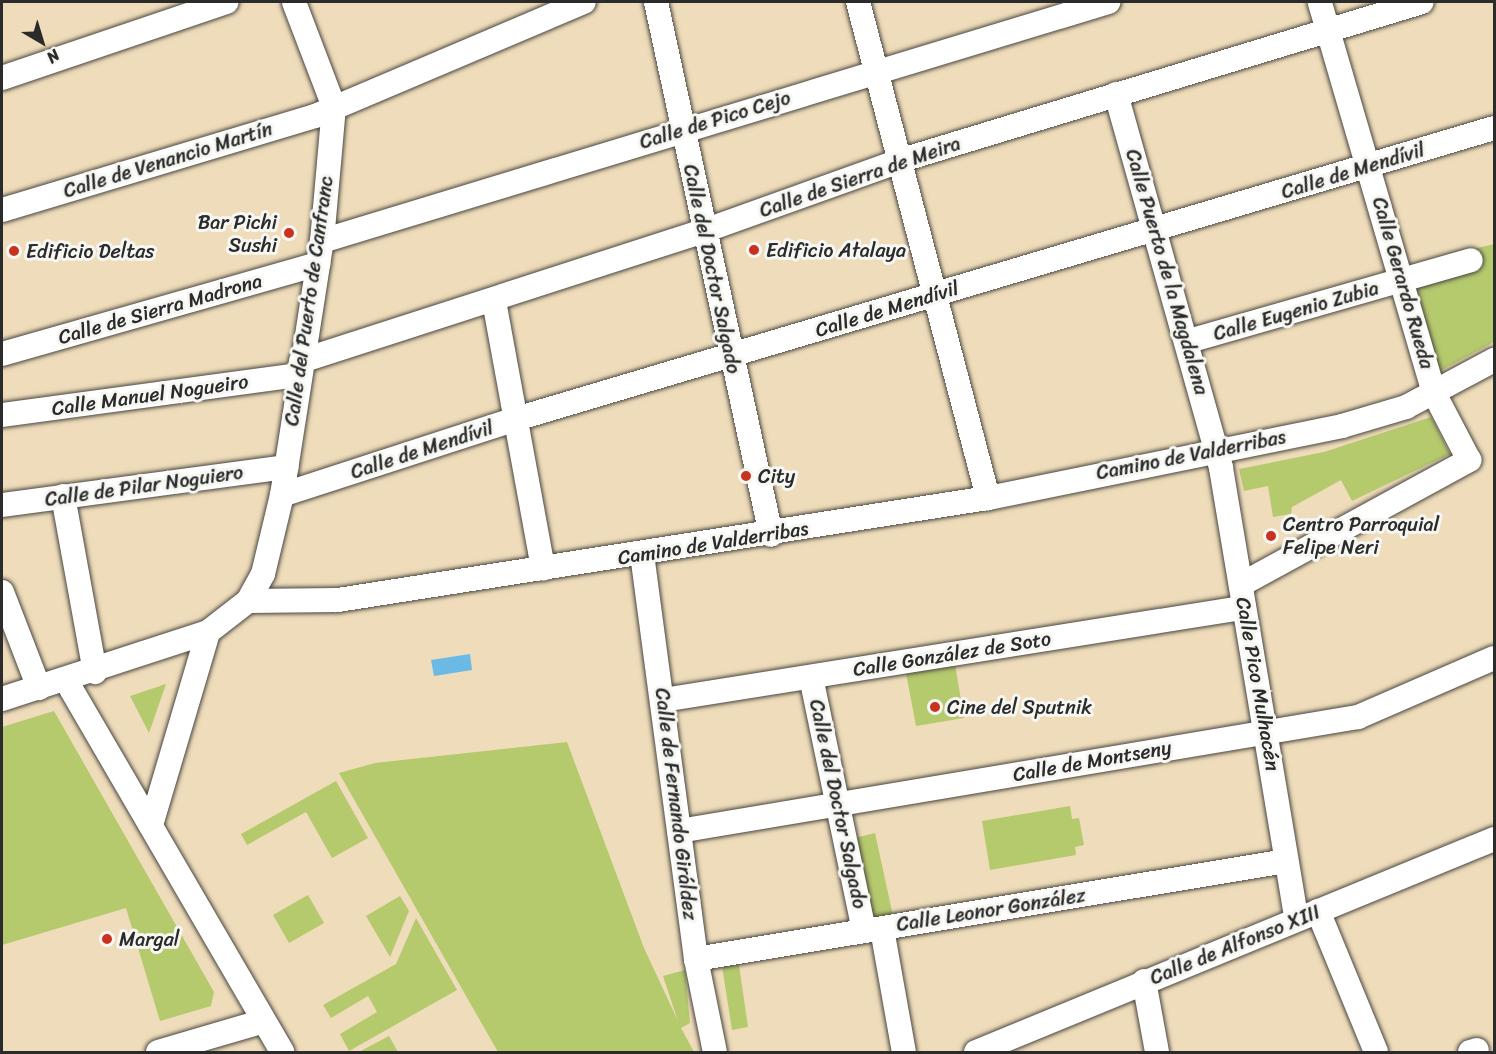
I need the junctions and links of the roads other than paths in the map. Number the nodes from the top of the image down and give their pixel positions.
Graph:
1 (227, 2) edge
2 (294, 2) edge
3 (584, 2) edge
4 (656, 2) edge
5 (858, 2) edge
6 (1108, 2) edge
7 (1320, 2) edge
8 (1422, 2) edge
9 (1328, 29) junction
10 (876, 72) junction
11 (2, 78) edge
12 (1116, 94) junction
13 (333, 107) junction
14 (1494, 129) edge
15 (681, 130) junction
16 (902, 160) junction
17 (1369, 166) junction
18 (2, 210) edge
19 (705, 231) junction
20 (1155, 232) junction
21 (320, 253) junction
22 (1471, 260) dead end
23 (1402, 281) junction
24 (938, 293) junction
25 (494, 301) junction
26 (1189, 341) junction
27 (2, 354) edge
28 (731, 356) junction
29 (1494, 360) edge
30 (300, 368) junction
31 (1434, 393) junction
32 (2, 415) edge
33 (516, 419) junction
34 (1217, 451) junction
35 (286, 467) junction
36 (282, 495) junction
37 (63, 496) junction
38 (988, 498) junction
39 (2, 505) edge
40 (771, 535) junction
41 (642, 554) junction
42 (543, 569) junction
43 (1242, 584) junction
44 (2, 592) edge
45 (248, 601) junction
46 (1241, 608) junction
47 (208, 632) junction
48 (1494, 658) edge
49 (95, 672) junction
50 (812, 676) junction
51 (67, 682) junction
52 (39, 688) junction
53 (2, 699) edge
54 (663, 700) junction
55 (1268, 731) junction
56 (837, 804) junction
57 (151, 825) junction
58 (679, 831) junction
59 (1494, 839) edge
60 (1286, 861) junction
61 (1307, 914) junction
62 (873, 930) junction
63 (696, 959) junction
64 (1144, 981) junction
65 (264, 1022) junction
66 (158, 1053) edge
67 (282, 1053) edge
68 (715, 1053) edge
69 (904, 1053) edge
70 (976, 1053) edge
71 (1156, 1053) edge
72 (1376, 1053) edge

1 - 11 street
2 - 13 street, Calle del Puerto de Canfranc
3 - 13 street, Calle de Venancio Martín
4 - 15 street, Calle del Doctor Salgado
5 - 10 street
6 - 10 street, Calle de Pico Cejo
7 - 9 street, Calle Gerardo Rueda
8 - 9 street, Calle de Sierra de Meira
9 - 12 street, Calle de Sierra de Meira
9 - 17 street, Calle Gerardo Rueda
10 - 15 street, Calle de Pico Cejo
10 - 16 street
12 - 16 street, Calle de Sierra de Meira
12 - 20 street, Calle Puerto de la Magdalena
13 - 18 street, Calle de Venancio Martín
13 - 21 street, Calle del Puerto de Canfranc
14 - 17 street, Calle de Mendívil
15 - 19 street, Calle del Doctor Salgado
15 - 21 street, Calle de Pico Cejo
16 - 19 street, Calle de Sierra de Meira
16 - 24 street
17 - 20 street, Calle de Mendívil
17 - 23 street, Calle Gerardo Rueda
19 - 25 street, Calle de Sierra de Meira
19 - 28 street, Calle del Doctor Salgado
20 - 24 street, Calle de Mendívil
20 - 26 street, Calle Puerto de la Magdalena
21 - 27 street, Calle de Sierra Madrona
21 - 30 street, Calle del Puerto de Canfranc
22 - 23 street, Calle Eugenio Zubia
23 - 26 street, Calle Eugenio Zubia
23 - 31 street, Calle Gerardo Rueda
24 - 28 street, Calle de Mendívil
24 - 38 street
25 - 30 street, Calle de Sierra de Meira
25 - 33 street
26 - 34 street, Calle Puerto de la Magdalena
28 - 33 street, Calle de Mendívil
28 - 40 street, Calle del Doctor Salgado
29 - 31 street, Camino de Valderribas
30 - 32 street, Calle Manuel Nogueiro
30 - 35 street, Calle del Puerto de Canfranc
31 - 34 street, Camino de Valderribas
31 - 43 street
33 - 36 street, Calle de Mendívil
33 - 42 street
34 - 38 street, Camino de Valderribas
34 - 43 street, Calle Pico Mulhacén
35 - 36 street, Calle del Puerto de Canfranc
35 - 37 street, Calle de Pilar Noguiero
36 - 45 street, Calle del Puerto de Canfranc
37 - 39 street, Calle de Pilar Noguiero
37 - 49 street
38 - 40 street, Camino de Valderribas
40 - 41 street, Camino de Valderribas
41 - 42 street, Camino de Valderribas
41 - 54 street, Calle de Fernando Giráldez
42 - 45 street, Camino de Valderribas
43 - 46 street, Calle Pico Mulhacén
44 - 52 street
45 - 47 street
46 - 50 street, Calle González de Soto
46 - 55 street, Calle Pico Mulhacén
47 - 49 street
47 - 57 street
48 - 55 street, Calle de Montseny
49 - 51 street
50 - 54 street, Calle González de Soto
50 - 56 street, Calle del Doctor Salgado
51 - 52 street
51 - 57 street
52 - 53 street
54 - 58 street, Calle de Fernando Giráldez
55 - 56 street, Calle de Montseny
55 - 60 street, Calle Pico Mulhacén
56 - 58 street, Calle de Montseny
56 - 62 street, Calle del Doctor Salgado
57 - 65 street
58 - 63 street, Calle de Fernando Giráldez
59 - 61 street, Calle de Alfonso XIII
60 - 61 street, Calle Pico Mulhacén
60 - 62 street, Calle Leonor González
61 - 64 street, Calle de Alfonso XIII
61 - 72 street, Calle Pico Mulhacén
62 - 63 street, Calle Leonor González
62 - 69 street, Calle del Doctor Salgado
63 - 68 street, Calle de Fernando Giráldez
64 - 70 street, Calle de Alfonso XIII
64 - 71 street
65 - 66 street
65 - 67 street

